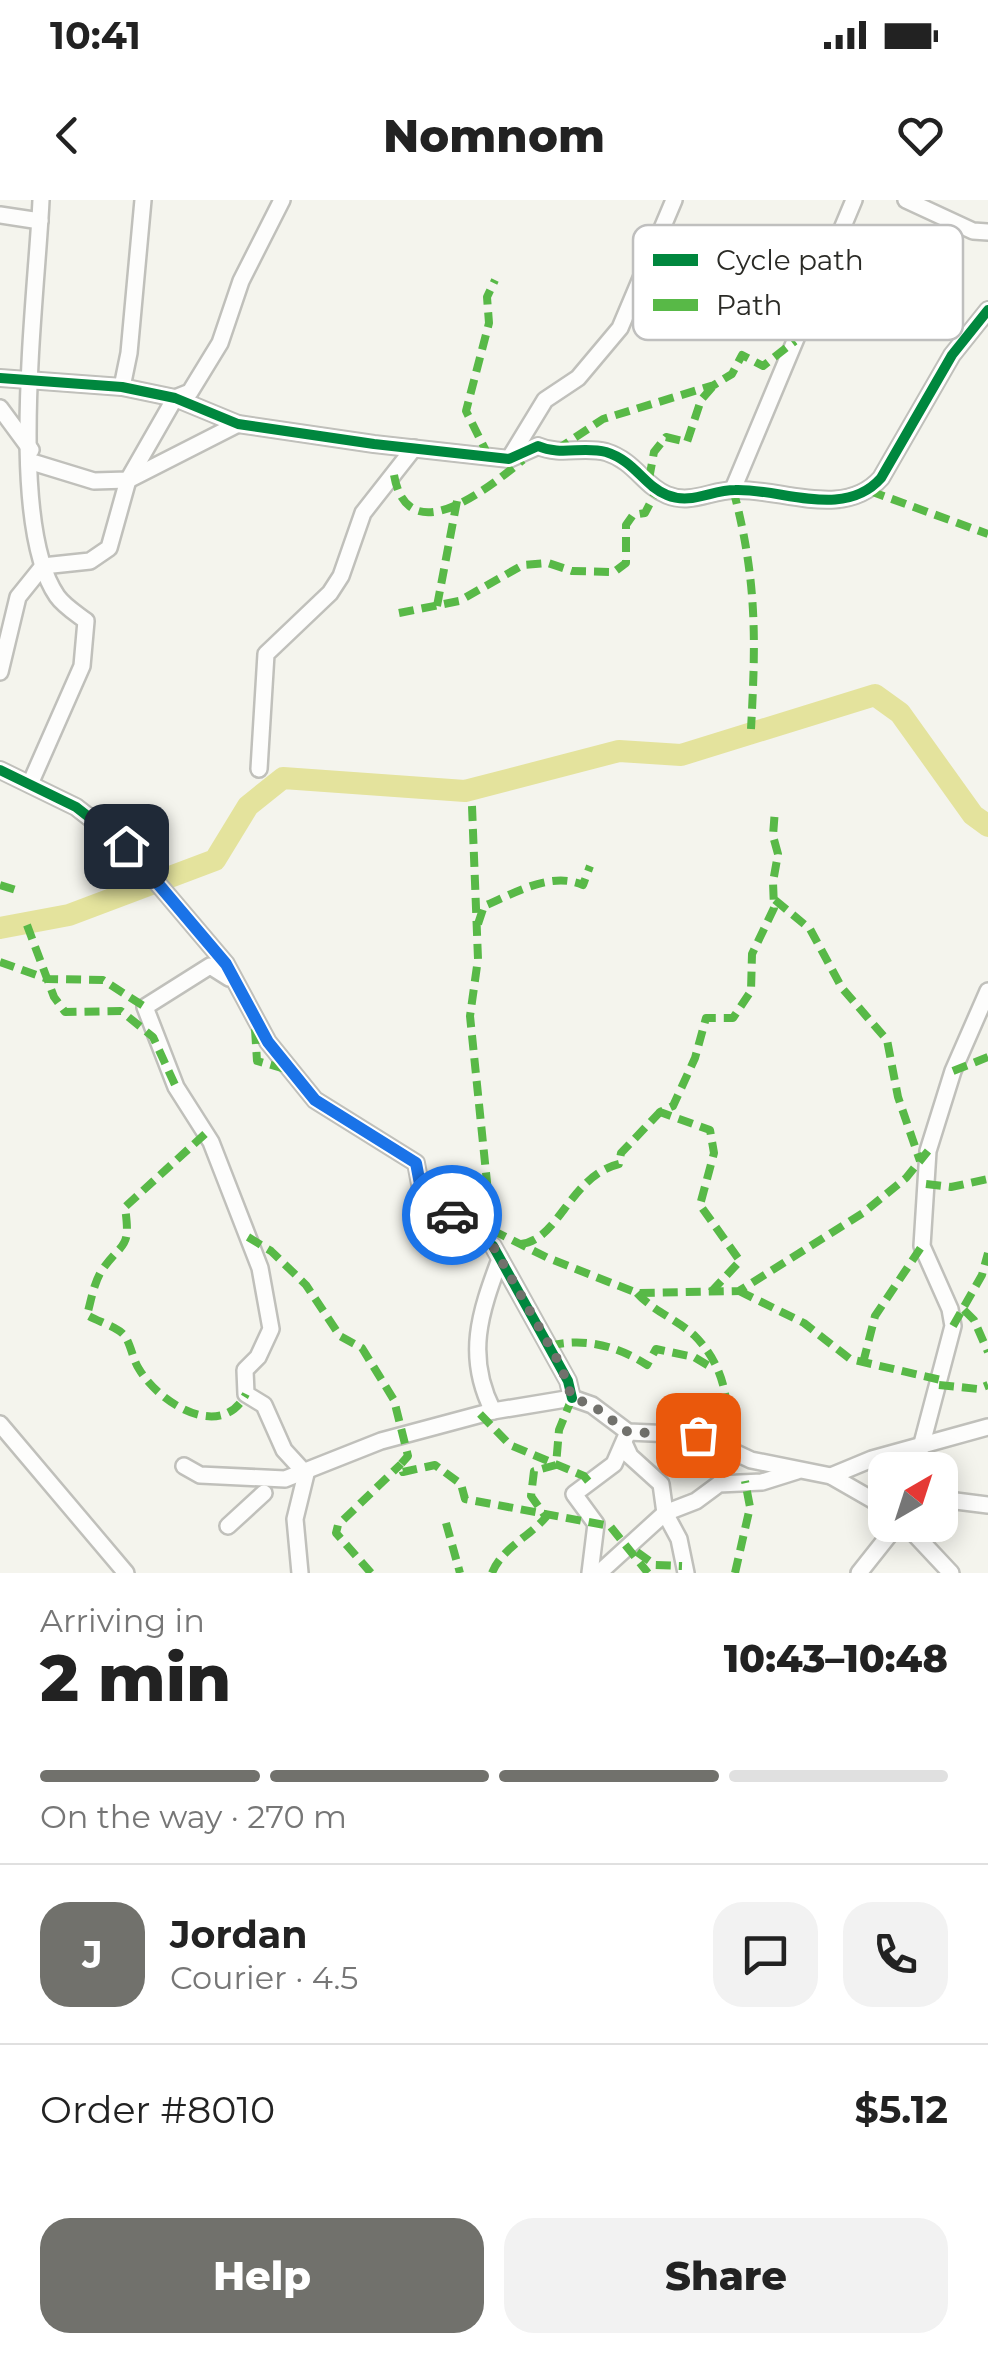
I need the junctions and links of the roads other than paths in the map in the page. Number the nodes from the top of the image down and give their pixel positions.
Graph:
1 (41, 200) edge
2 (142, 200) edge
3 (282, 200) edge
4 (674, 200) edge
5 (854, 200) edge
6 (906, 200) edge
7 (0, 215) edge
8 (40, 221) junction
9 (663, 225) edge
10 (847, 225) edge
11 (962, 225) edge
12 (963, 226) edge
13 (988, 232) edge
14 (633, 297) edge
15 (988, 310) edge
16 (795, 340) edge
17 (0, 378) edge
18 (28, 378) junction
19 (122, 386) junction
20 (176, 398) junction
21 (0, 408) edge
22 (238, 424) junction
23 (414, 448) junction
24 (31, 456) junction
25 (509, 460) junction
26 (128, 480) junction
27 (733, 490) junction
28 (43, 566) junction
29 (0, 672) edge
30 (259, 769) dead end
31 (0, 770) edge
32 (30, 784) junction
33 (240, 987) junction
34 (988, 991) edge
35 (500, 1258) junction
36 (572, 1398) junction
37 (493, 1410) junction
38 (0, 1424) edge
39 (988, 1427) edge
40 (626, 1437) junction
41 (922, 1447) junction
42 (921, 1452) edge
43 (184, 1466) dead end
44 (802, 1469) junction
45 (306, 1474) junction
46 (830, 1476) junction
47 (264, 1492) dead end
48 (868, 1497) edge
49 (958, 1501) edge
50 (988, 1505) edge
51 (665, 1513) junction
52 (228, 1526) dead end
53 (884, 1542) edge
54 (922, 1542) edge
55 (126, 1573) edge
56 (300, 1573) edge
57 (590, 1573) edge
58 (599, 1573) edge
59 (686, 1573) edge
60 (859, 1573) edge
61 (951, 1573) edge

1 - 8 street
2 - 19 street
3 - 20 street
4 - 9 street
5 - 10 street
6 - 11 street
7 - 8 street
8 - 18 street
12 - 13 street
14 - 25 street
15 - 27 street
16 - 27 street
17 - 18 street
18 - 19 street
18 - 24 street
19 - 20 street
20 - 22 street
20 - 26 street
21 - 24 street
22 - 23 street
22 - 26 street
23 - 25 street
23 - 30 street
24 - 26 street
24 - 28 street
25 - 27 street
26 - 28 street
28 - 29 street
28 - 32 street
31 - 32 street
32 - 33 street
33 - 35 street
33 - 45 street
34 - 41 street
35 - 36 street
35 - 37 street
36 - 37 street
36 - 40 street
37 - 45 street
38 - 55 street
39 - 41 street
40 - 44 street
40 - 51 street
40 - 57 street
41 - 42 street
41 - 46 street
43 - 45 street
44 - 46 street
44 - 51 street
45 - 56 street
46 - 48 street
47 - 52 street
49 - 50 street
51 - 58 street
51 - 59 street
53 - 60 street
54 - 61 street

